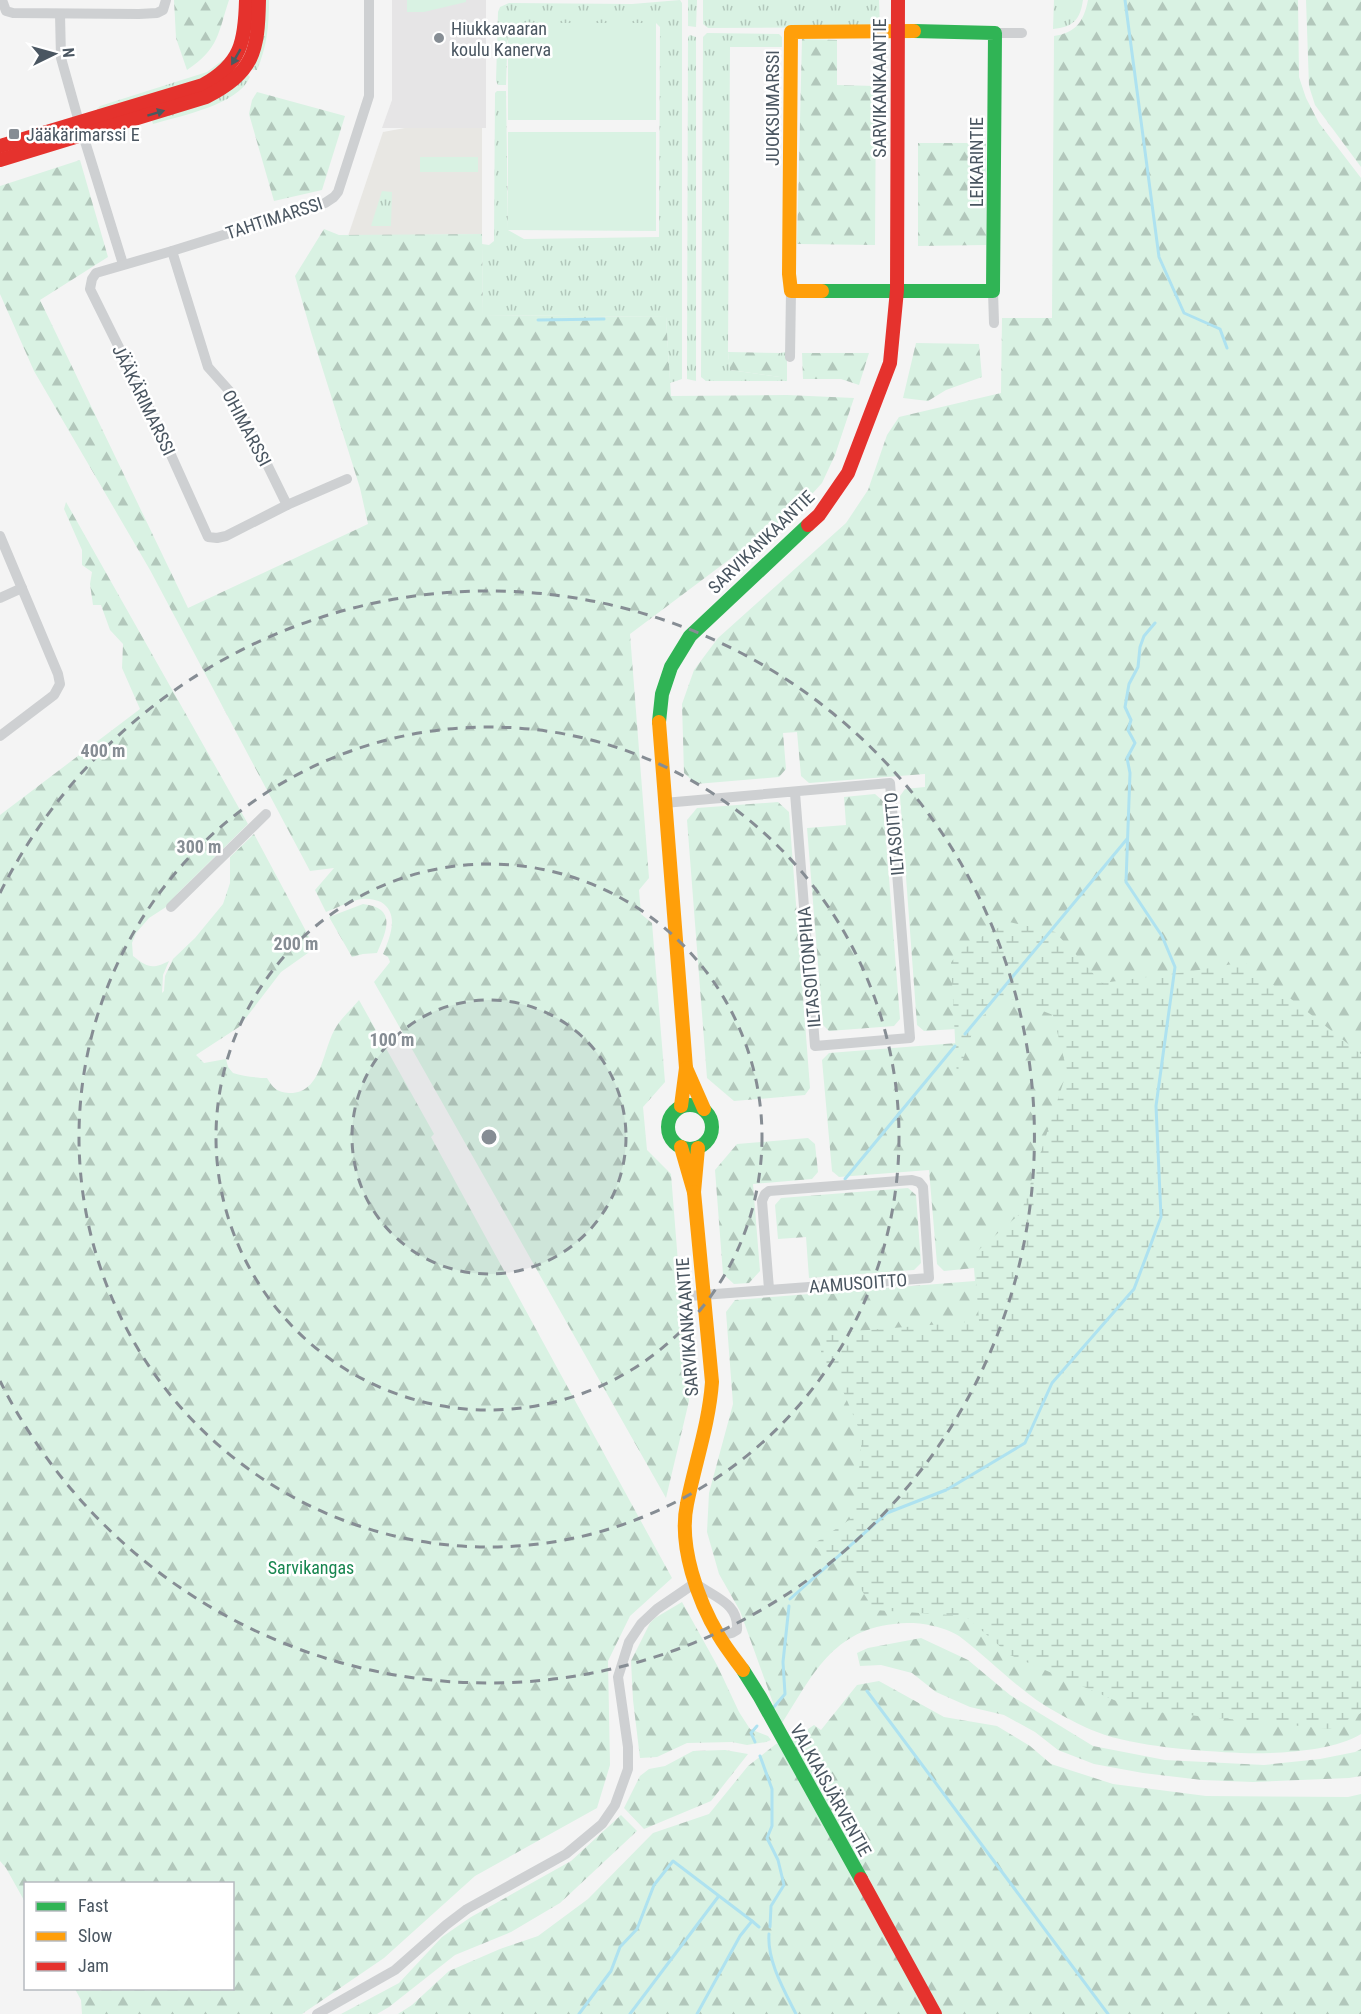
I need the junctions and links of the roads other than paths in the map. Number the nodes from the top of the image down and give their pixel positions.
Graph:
1 (2, 0) edge
2 (166, 0) edge
3 (246, 0) edge
4 (259, 0) edge
5 (369, 0) edge
6 (898, 0) edge
7 (60, 14) junction
8 (897, 32) junction
9 (995, 33) junction
10 (1022, 33) dead end
11 (81, 129) junction
12 (0, 146) edge
13 (0, 160) edge
14 (172, 251) junction
15 (123, 264) junction
16 (897, 290) junction
17 (791, 291) junction
18 (993, 291) junction
19 (994, 323) dead end
20 (790, 357) dead end
21 (347, 479) dead end
22 (286, 505) junction
23 (0, 536) edge
24 (22, 588) junction
25 (0, 598) edge
26 (0, 736) edge
27 (795, 793) junction
28 (664, 803) junction
29 (266, 814) dead end
30 (171, 907) dead end
31 (910, 1038) joint
32 (686, 1068) junction
33 (681, 1106) junction
34 (704, 1109) junction
35 (681, 1147) junction
36 (698, 1148) junction
37 (694, 1192) junction
38 (769, 1289) junction
39 (704, 1294) junction
40 (689, 1296) dead end
41 (695, 1584) junction
42 (719, 1636) junction
43 (317, 2014) edge
44 (935, 2014) edge

1 - 7 street
2 - 7 street
3 -> 11 street
11 -> 4 street
5 - 14 street, TAHTIMARSSI
6 - 8 street, SARVIKANKAANTIE
7 - 11 street
8 - 9 street
8 - 16 street, SARVIKANKAANTIE
8 - 17 street, JUOKSUMARSSI
9 - 10 street
9 - 18 street, LEIKARINTIE
11 - 12 street
11 - 13 street
11 - 15 street
14 - 15 street, TAHTIMARSSI
14 - 22 street, OHIMARSSI
15 - 22 street, JÄÄKÄRIMARSSI
16 - 17 street
16 - 18 street
16 - 28 street, SARVIKANKAANTIE
17 - 20 street, JUOKSUMARSSI
18 - 19 street, LEIKARINTIE
21 - 22 street, JÄÄKÄRIMARSSI
23 - 24 street
24 - 25 street
24 - 26 street
27 - 28 street, ILTASOITTO
27 - 31 street, ILTASOITONPIHA
27 - 31 street, ILTASOITTO
28 - 32 street, SARVIKANKAANTIE
29 - 30 street
32 - 33 street, SARVIKANKAANTIE
32 - 34 street, SARVIKANKAANTIE
33 - 34 street
33 - 35 street, SARVIKANKAANTIE
34 - 36 street, SARVIKANKAANTIE
35 - 36 street
35 - 37 street, SARVIKANKAANTIE
36 - 37 street, SARVIKANKAANTIE
37 - 39 street, SARVIKANKAANTIE
38 - 38 street, AAMUSOITTO
38 - 39 street, AAMUSOITTO
39 - 40 street, AAMUSOITTO
39 - 41 street, SARVIKANKAANTIE
41 - 42 street, VALKIAISJÄRVENTIE
41 - 42 street
41 - 43 street
42 - 44 street, VALKIAISJÄRVENTIE

